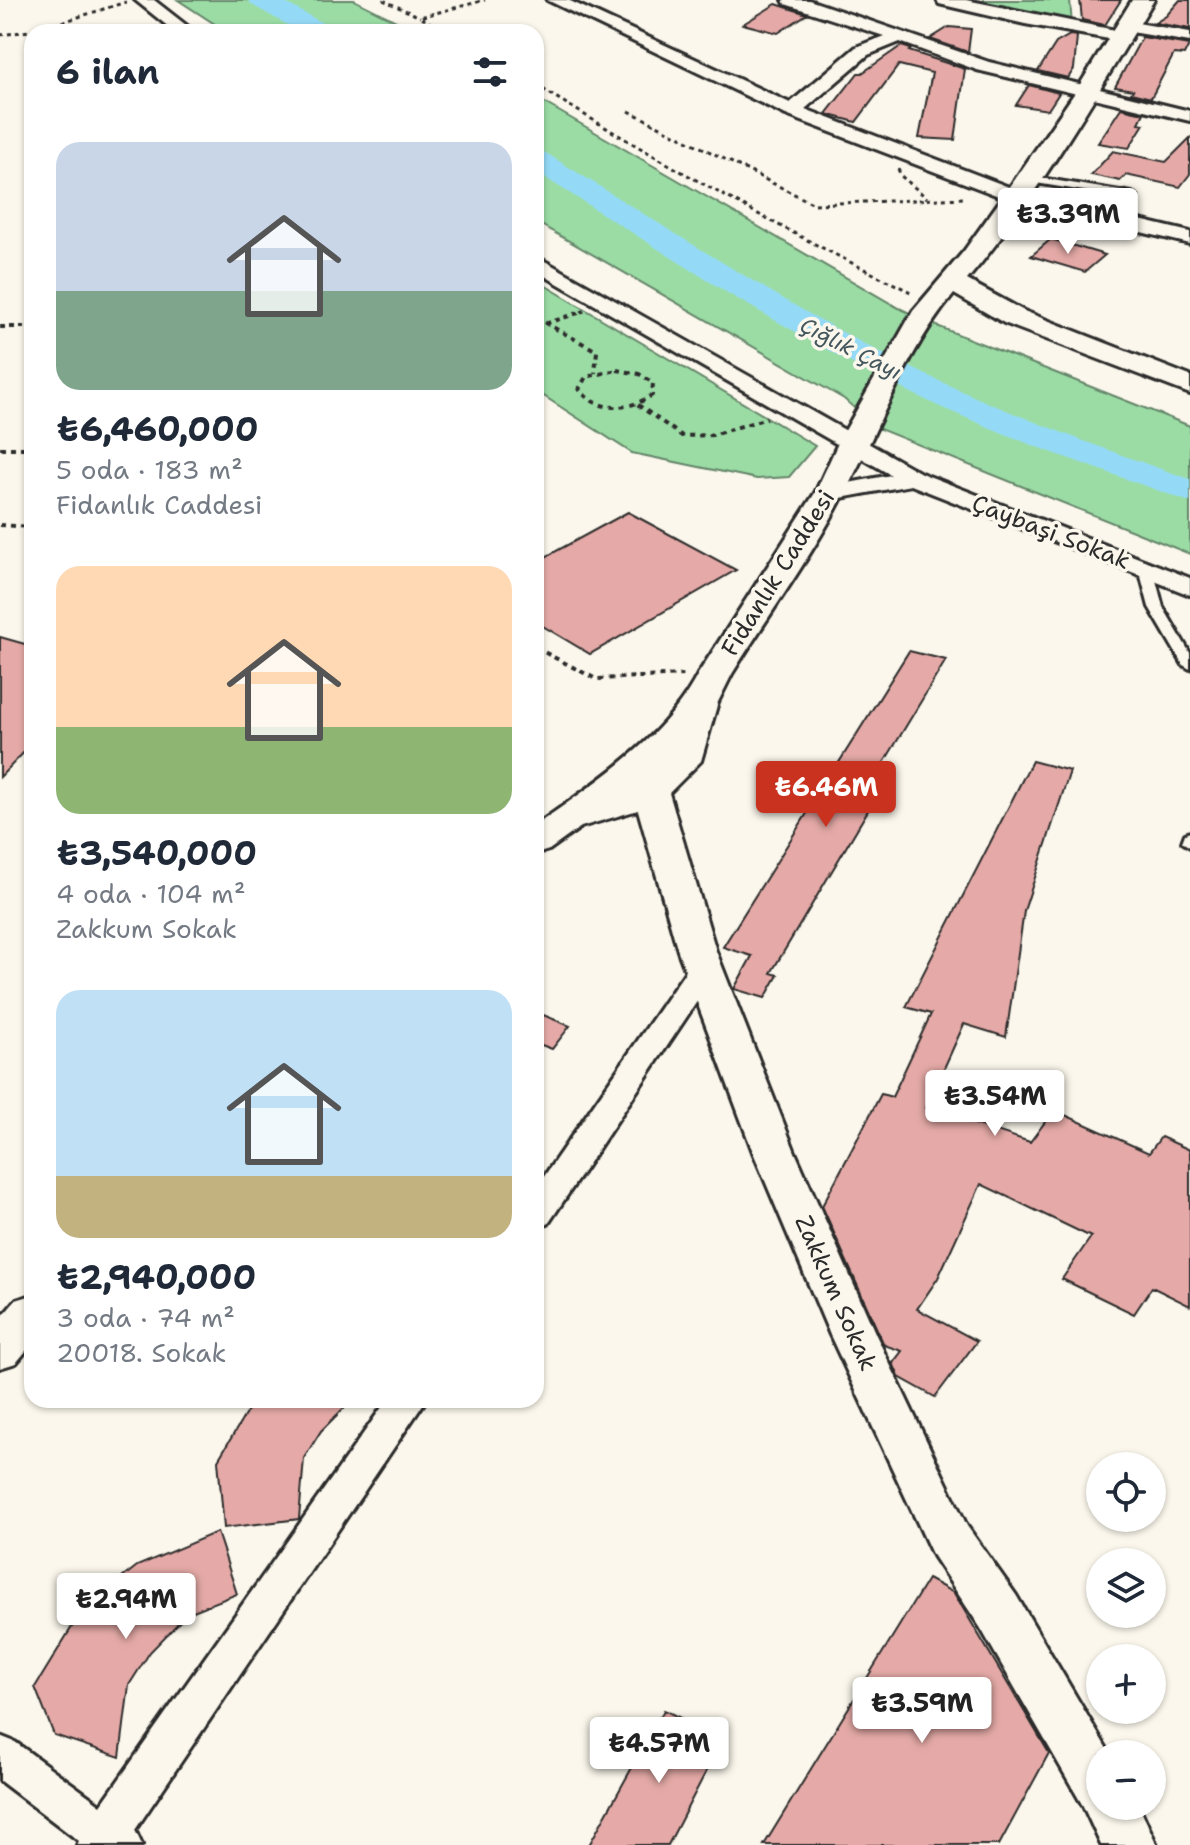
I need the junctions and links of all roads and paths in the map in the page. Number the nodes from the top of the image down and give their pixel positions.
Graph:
1 (143, 0) edge
2 (383, 0) edge
3 (485, 0) edge
4 (555, 0) edge
5 (791, 0) edge
6 (945, 0) edge
7 (1143, 0) edge
8 (420, 17) junction
9 (55, 24) edge
10 (175, 24) edge
11 (432, 24) edge
12 (1123, 31) junction
13 (24, 32) edge
14 (0, 35) edge
15 (897, 37) junction
16 (1190, 37) edge
17 (544, 90) edge
18 (1087, 91) junction
19 (629, 111) dead end
20 (792, 111) junction
21 (1190, 116) edge
22 (1022, 187) junction
23 (1132, 196) dead end
24 (928, 199) dead end
25 (1190, 238) edge
26 (544, 267) edge
27 (938, 297) junction
28 (605, 304) junction
29 (544, 322) edge
30 (547, 323) junction
31 (544, 324) edge
32 (0, 327) edge
33 (24, 327) edge
34 (595, 373) junction
35 (1190, 386) edge
36 (637, 404) junction
37 (790, 410) junction
38 (853, 443) junction
39 (0, 448) edge
40 (24, 448) edge
41 (913, 478) junction
42 (830, 493) junction
43 (0, 525) edge
44 (24, 526) edge
45 (1146, 569) junction
46 (1190, 587) edge
47 (544, 652) edge
48 (1190, 665) edge
49 (708, 688) junction
50 (640, 783) junction
51 (544, 836) edge
52 (703, 969) junction
53 (544, 1203) edge
54 (24, 1322) edge
55 (0, 1350) edge
56 (403, 1408) edge
57 (0, 1756) edge
58 (1086, 1763) edge
59 (1117, 1820) edge
60 (108, 1842) edge
61 (1130, 1845) edge

1 - 9 path
1 - 10 street
2 - 8 path
3 - 8 path
4 - 20 street
5 - 15 street
6 - 12 street
7 - 12 street, Fidanlık Caddesi
8 - 11 path
12 - 16 street
12 - 18 street, Fidanlık Caddesi
13 - 14 path
15 - 18 street
15 - 20 street
17 - 27 path
18 - 21 street
18 - 22 street, Fidanlık Caddesi
19 - 24 path
20 - 22 street
22 - 23 lane
22 - 25 street
22 - 27 street, Fidanlık Caddesi
26 - 28 street, Çaybaşi Sokak
27 - 35 street
27 - 38 street, Fidanlık Caddesi
28 - 30 path
28 - 37 street, Çaybaşi Sokak
29 - 30 path
30 - 31 path
30 - 34 path
32 - 33 path
34 - 36 path
34 - 36 path
36 - 37 path
37 - 38 street, Çaybaşi Sokak
38 - 41 street, Çaybaşi Sokak
38 - 42 street, Fidanlık Caddesi
39 - 40 path
41 - 42 street
41 - 45 street, Çaybaşi Sokak
42 - 49 street, Fidanlık Caddesi
43 - 44 path
45 - 46 street, Çaybaşi Sokak
45 - 48 lane
47 - 49 path
49 - 50 street, Fidanlık Caddesi
50 - 51 street, Fidanlık Caddesi
50 - 52 street, Zakkum Sokak
52 - 53 street
52 - 58 street, Zakkum Sokak
54 - 55 street
56 - 60 street
57 - 60 street
59 - 61 street

